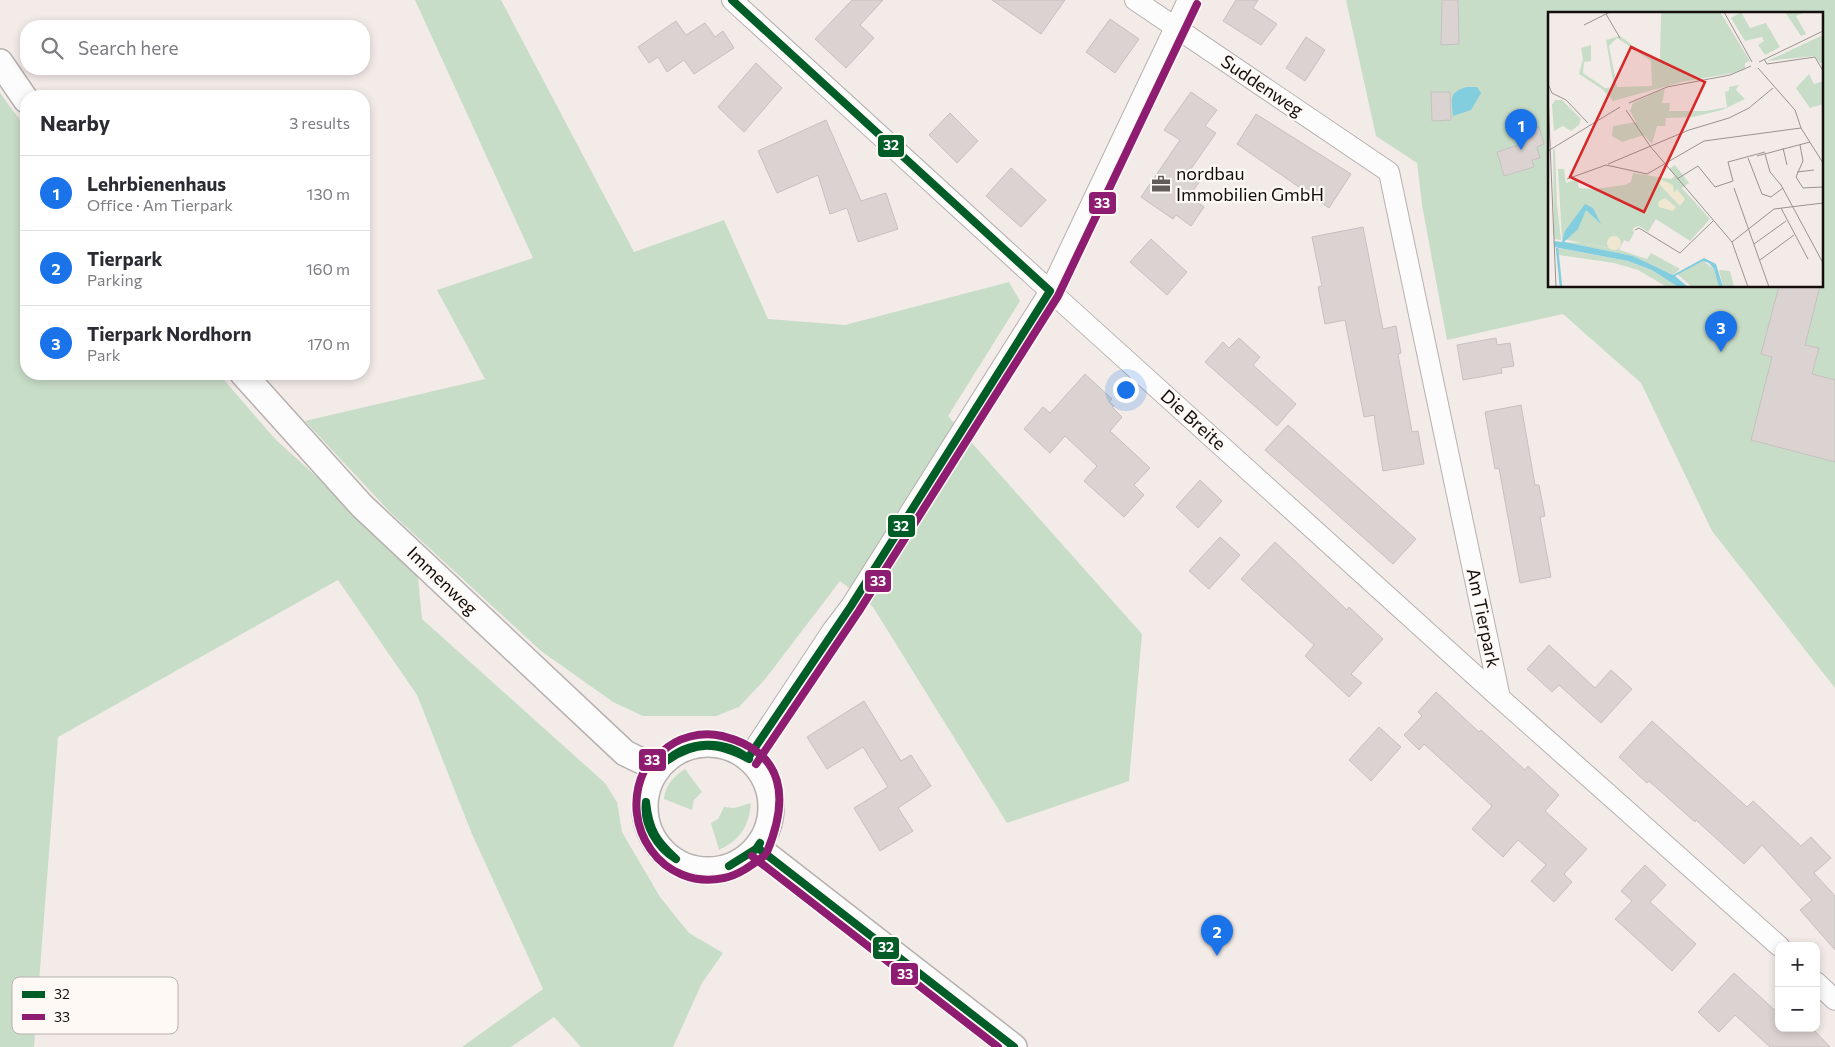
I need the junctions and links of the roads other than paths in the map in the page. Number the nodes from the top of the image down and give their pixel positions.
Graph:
1 (732, 0) edge
2 (1135, 0) edge
3 (1188, 0) edge
4 (1176, 27) junction
5 (0, 62) edge
6 (20, 91) edge
7 (1389, 172) joint
8 (1050, 291) junction
9 (248, 380) edge
10 (1500, 698) junction
11 (748, 758) junction
12 (658, 769) junction
13 (758, 848) junction
14 (1775, 942) edge
15 (1820, 986) edge
16 (1835, 1000) edge
17 (1014, 1047) edge

1 - 8 street, Die Breite
2 - 4 street, Suddenweg
3 - 4 street
4 - 7 street, Suddenweg
4 - 8 street
5 - 6 street
7 - 10 street, Am Tierpark
8 - 10 street, Die Breite
8 - 11 street
9 - 12 street, Immenweg
10 - 14 street
11 - 12 street
11 - 13 street
12 - 13 street
13 - 17 street
15 - 16 street

